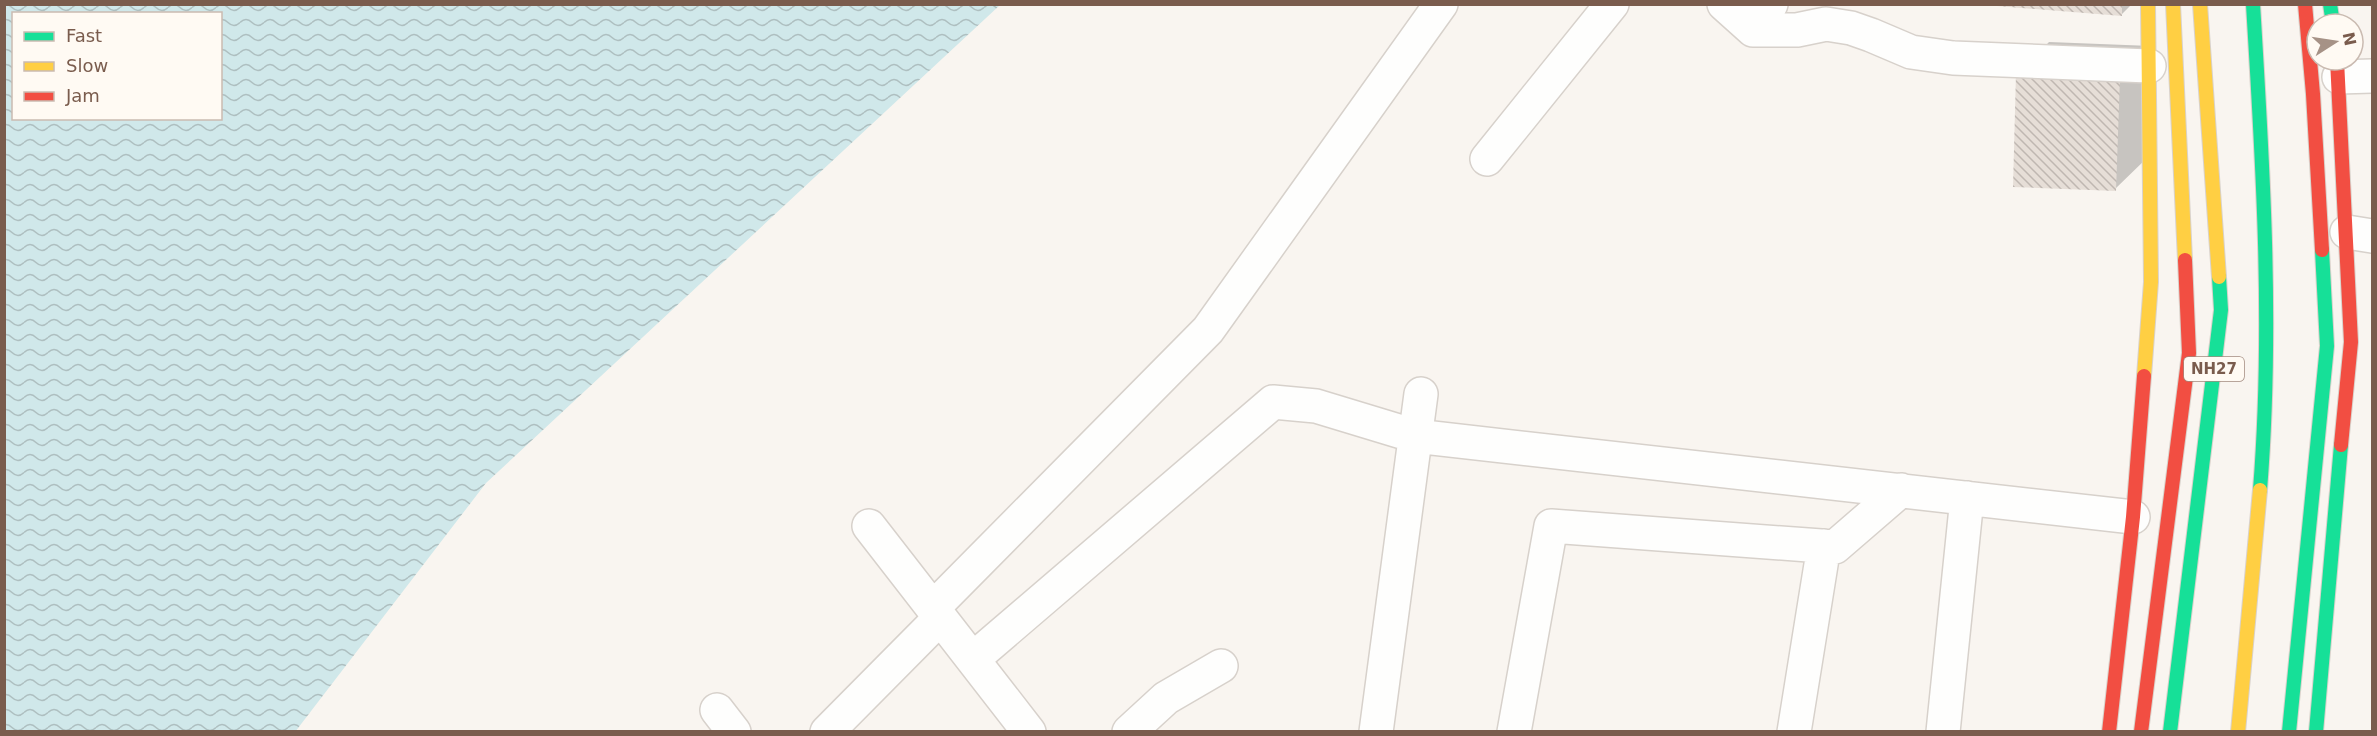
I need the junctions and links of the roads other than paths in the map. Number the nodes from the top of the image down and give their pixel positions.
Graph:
1 (1441, 4) edge
2 (1612, 4) edge
3 (1724, 4) edge
4 (2148, 4) edge
5 (2173, 4) edge
6 (2200, 4) edge
7 (2253, 4) edge
8 (2305, 4) edge
9 (1762, 17) edge
10 (2149, 66) junction
11 (2373, 76) edge
12 (2330, 77) edge
13 (1487, 159) dead end
14 (2360, 234) edge
15 (1421, 394) dead end
16 (1415, 436) junction
17 (1901, 490) junction
18 (1967, 498) junction
19 (2133, 517) junction
20 (869, 526) dead end
21 (1824, 546) junction
22 (937, 613) junction
23 (973, 659) junction
24 (1221, 666) dead end
25 (827, 732) edge
26 (1029, 732) edge
27 (1129, 732) edge
28 (1376, 732) edge
29 (1514, 732) edge
30 (1794, 732) edge
31 (1943, 732) edge
32 (2109, 732) edge
33 (2141, 732) edge
34 (2170, 732) edge
35 (2238, 732) edge
36 (2289, 732) edge
37 (2316, 732) edge

1 - 22 street
2 - 13 street
3 - 9 street
4 - 10 main road
5 - 33 main road
6 - 34 main road, NH27
7 - 35 main road, NH27
8 - 12 main road
9 - 10 street
10 - 19 main road
11 - 12 street
12 - 14 main road
12 - 36 main road
14 - 37 main road
15 - 16 street
16 - 17 street
16 - 23 street
16 - 28 street
17 - 18 street
17 - 21 street
18 - 19 street
18 - 31 street
19 - 32 main road
20 - 22 street
21 - 29 street
21 - 30 street
22 - 23 street
22 - 25 street
23 - 26 street
24 - 27 street

